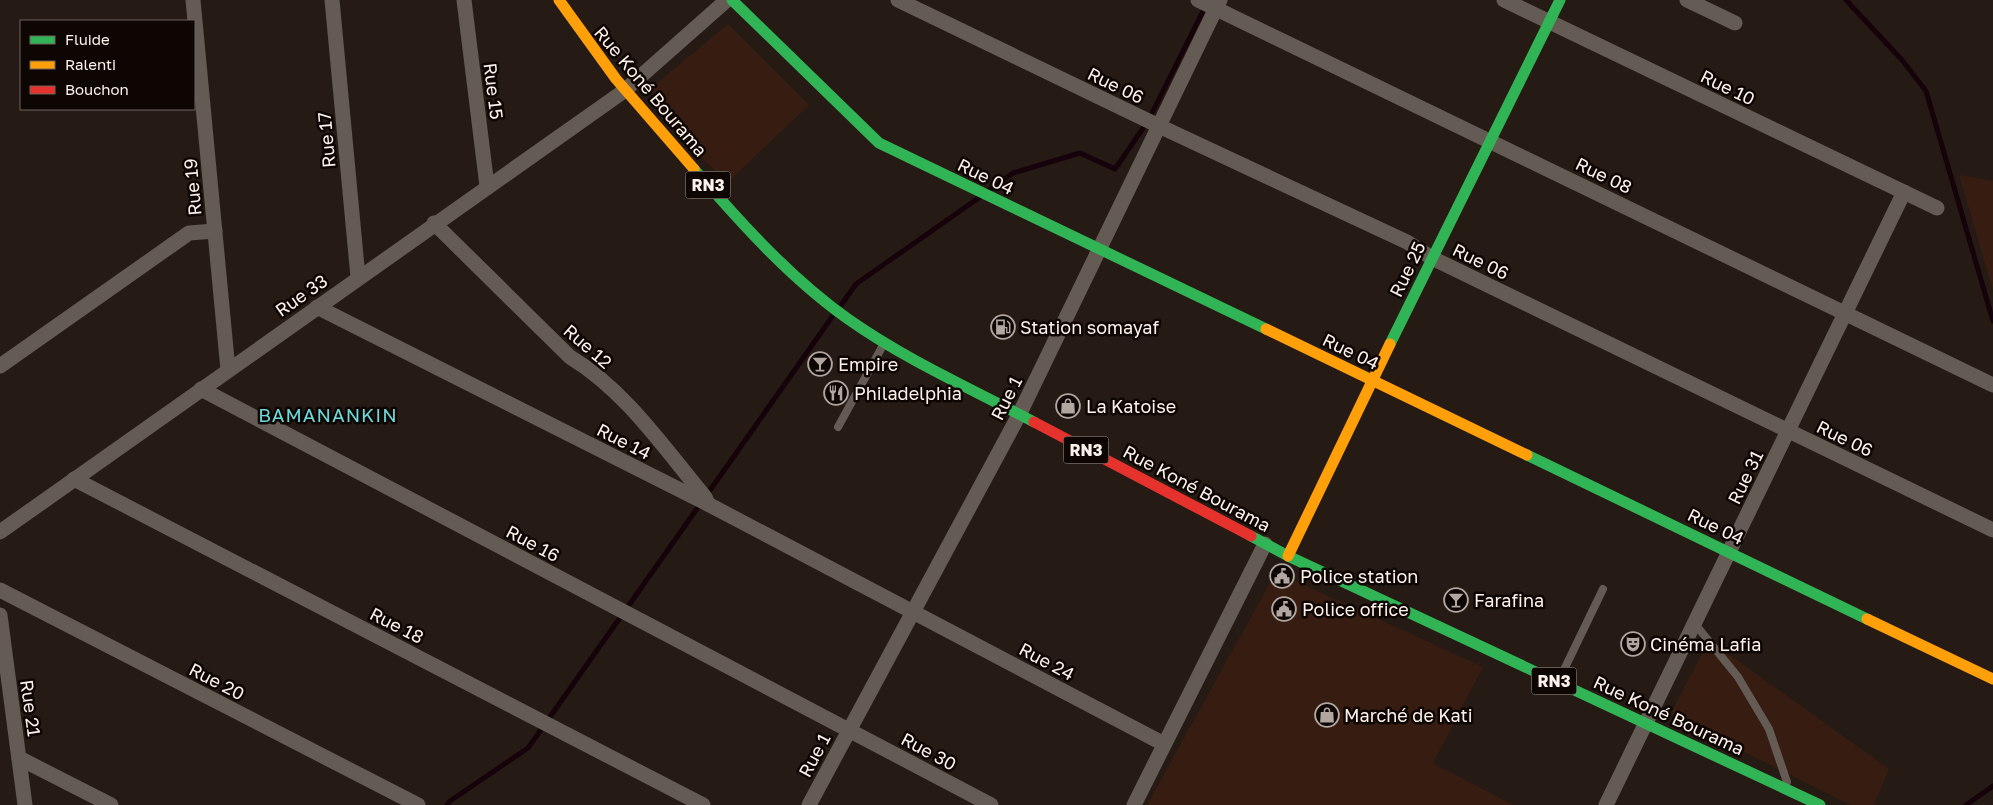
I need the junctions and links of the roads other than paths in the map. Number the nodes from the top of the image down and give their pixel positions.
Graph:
1 (193, 0) edge
2 (332, 0) edge
3 (464, 0) edge
4 (559, 0) edge
5 (728, 0) edge
6 (732, 0) edge
7 (898, 0) edge
8 (1198, 0) edge
9 (1504, 0) edge
10 (1560, 0) edge
11 (1687, 0) edge
12 (1218, 4) edge
13 (195, 20) edge
14 (195, 21) edge
15 (1550, 22) junction
16 (1734, 23) dead end
17 (624, 91) junction
18 (1159, 126) junction
19 (1491, 142) junction
20 (487, 186) junction
21 (1904, 192) junction
22 (1937, 208) dead end
23 (434, 224) junction
24 (215, 231) junction
25 (1098, 249) junction
26 (1432, 258) junction
27 (358, 278) junction
28 (317, 307) junction
29 (1846, 313) junction
30 (884, 344) junction
31 (0, 366) edge
32 (228, 370) junction
33 (1373, 381) junction
34 (1993, 384) edge
35 (201, 389) junction
36 (1019, 415) junction
37 (838, 427) dead end
38 (1788, 431) junction
39 (74, 479) junction
40 (708, 505) junction
41 (1993, 530) edge
42 (0, 532) edge
43 (1265, 544) junction
44 (1730, 552) junction
45 (1288, 556) junction
46 (1604, 589) dead end
47 (0, 590) edge
48 (912, 612) junction
49 (0, 615) edge
50 (1695, 624) junction
51 (1993, 679) edge
52 (1558, 682) junction
53 (1646, 723) junction
54 (849, 730) junction
55 (1164, 744) junction
56 (19, 758) junction
57 (1790, 791) junction
58 (25, 805) edge
59 (111, 805) edge
60 (418, 805) edge
61 (703, 805) edge
62 (809, 805) edge
63 (991, 805) edge
64 (1134, 805) edge
65 (1606, 805) edge
66 (1820, 805) edge

1 - 13 street, Rue 19
2 - 27 street, Rue 17
3 - 20 street, Rue 15
4 - 17 main road, Rue Koné Bourama / RN3
5 - 17 street, Rue 33
6 - 25 main road, Rue 04
7 - 18 street, Rue 06
8 - 12 street, Rue 08
9 - 15 street, Rue 10
10 - 15 main road, Rue 25
11 - 16 street
12 - 18 street, Rue 1
12 - 19 street, Rue 08
14 - 24 street, Rue 19
15 - 19 main road, Rue 25
15 - 21 street, Rue 10
17 - 20 street, Rue 33
17 - 30 main road, Rue Koné Bourama / RN3
18 - 25 street, Rue 1
18 - 26 street, Rue 06
19 - 26 main road, Rue 25
19 - 29 street, Rue 08
20 - 23 street, Rue 33
21 - 22 street, Rue 10
21 - 29 street, Rue 31
23 - 27 street, Rue 33
23 - 40 street, Rue 12
24 - 31 street
24 - 32 street, Rue 19
25 - 33 main road, Rue 04
25 - 36 street, Rue 1
26 - 33 main road, Rue 25
26 - 38 street, Rue 06
27 - 28 street, Rue 33
28 - 32 street, Rue 33
28 - 40 street, Rue 14
29 - 34 street, Rue 08
29 - 38 street, Rue 31
30 - 36 main road, Rue Koné Bourama / RN3
30 - 37 lane
32 - 35 street, Rue 33
33 - 44 main road, Rue 04
33 - 45 main road, Rue 25
35 - 39 street, Rue 33
35 - 54 street, Rue 16
36 - 43 main road, Rue Koné Bourama / RN3
36 - 48 street, Rue 1
38 - 41 street, Rue 06
38 - 44 street, Rue 31
39 - 42 street, Rue 33
39 - 61 street, Rue 18
40 - 48 street, Rue 14
43 - 45 main road, Rue Koné Bourama / RN3
43 - 55 street
44 - 50 street, Rue 31
44 - 51 main road, Rue 04
45 - 52 main road, Rue Koné Bourama / RN3
46 - 52 lane
47 - 60 street, Rue 20
48 - 54 street, Rue 1
48 - 55 street, Rue 24
49 - 56 street, Rue 21
50 - 53 street, Rue 31
50 - 57 lane
52 - 53 main road, Rue Koné Bourama / RN3
53 - 57 main road, Rue Koné Bourama / RN3
53 - 65 street, Rue 31
54 - 62 street, Rue 1
54 - 63 street, Rue 30
55 - 64 street
56 - 58 street, Rue 21
56 - 59 street
57 - 66 main road, Rue Koné Bourama / RN3

